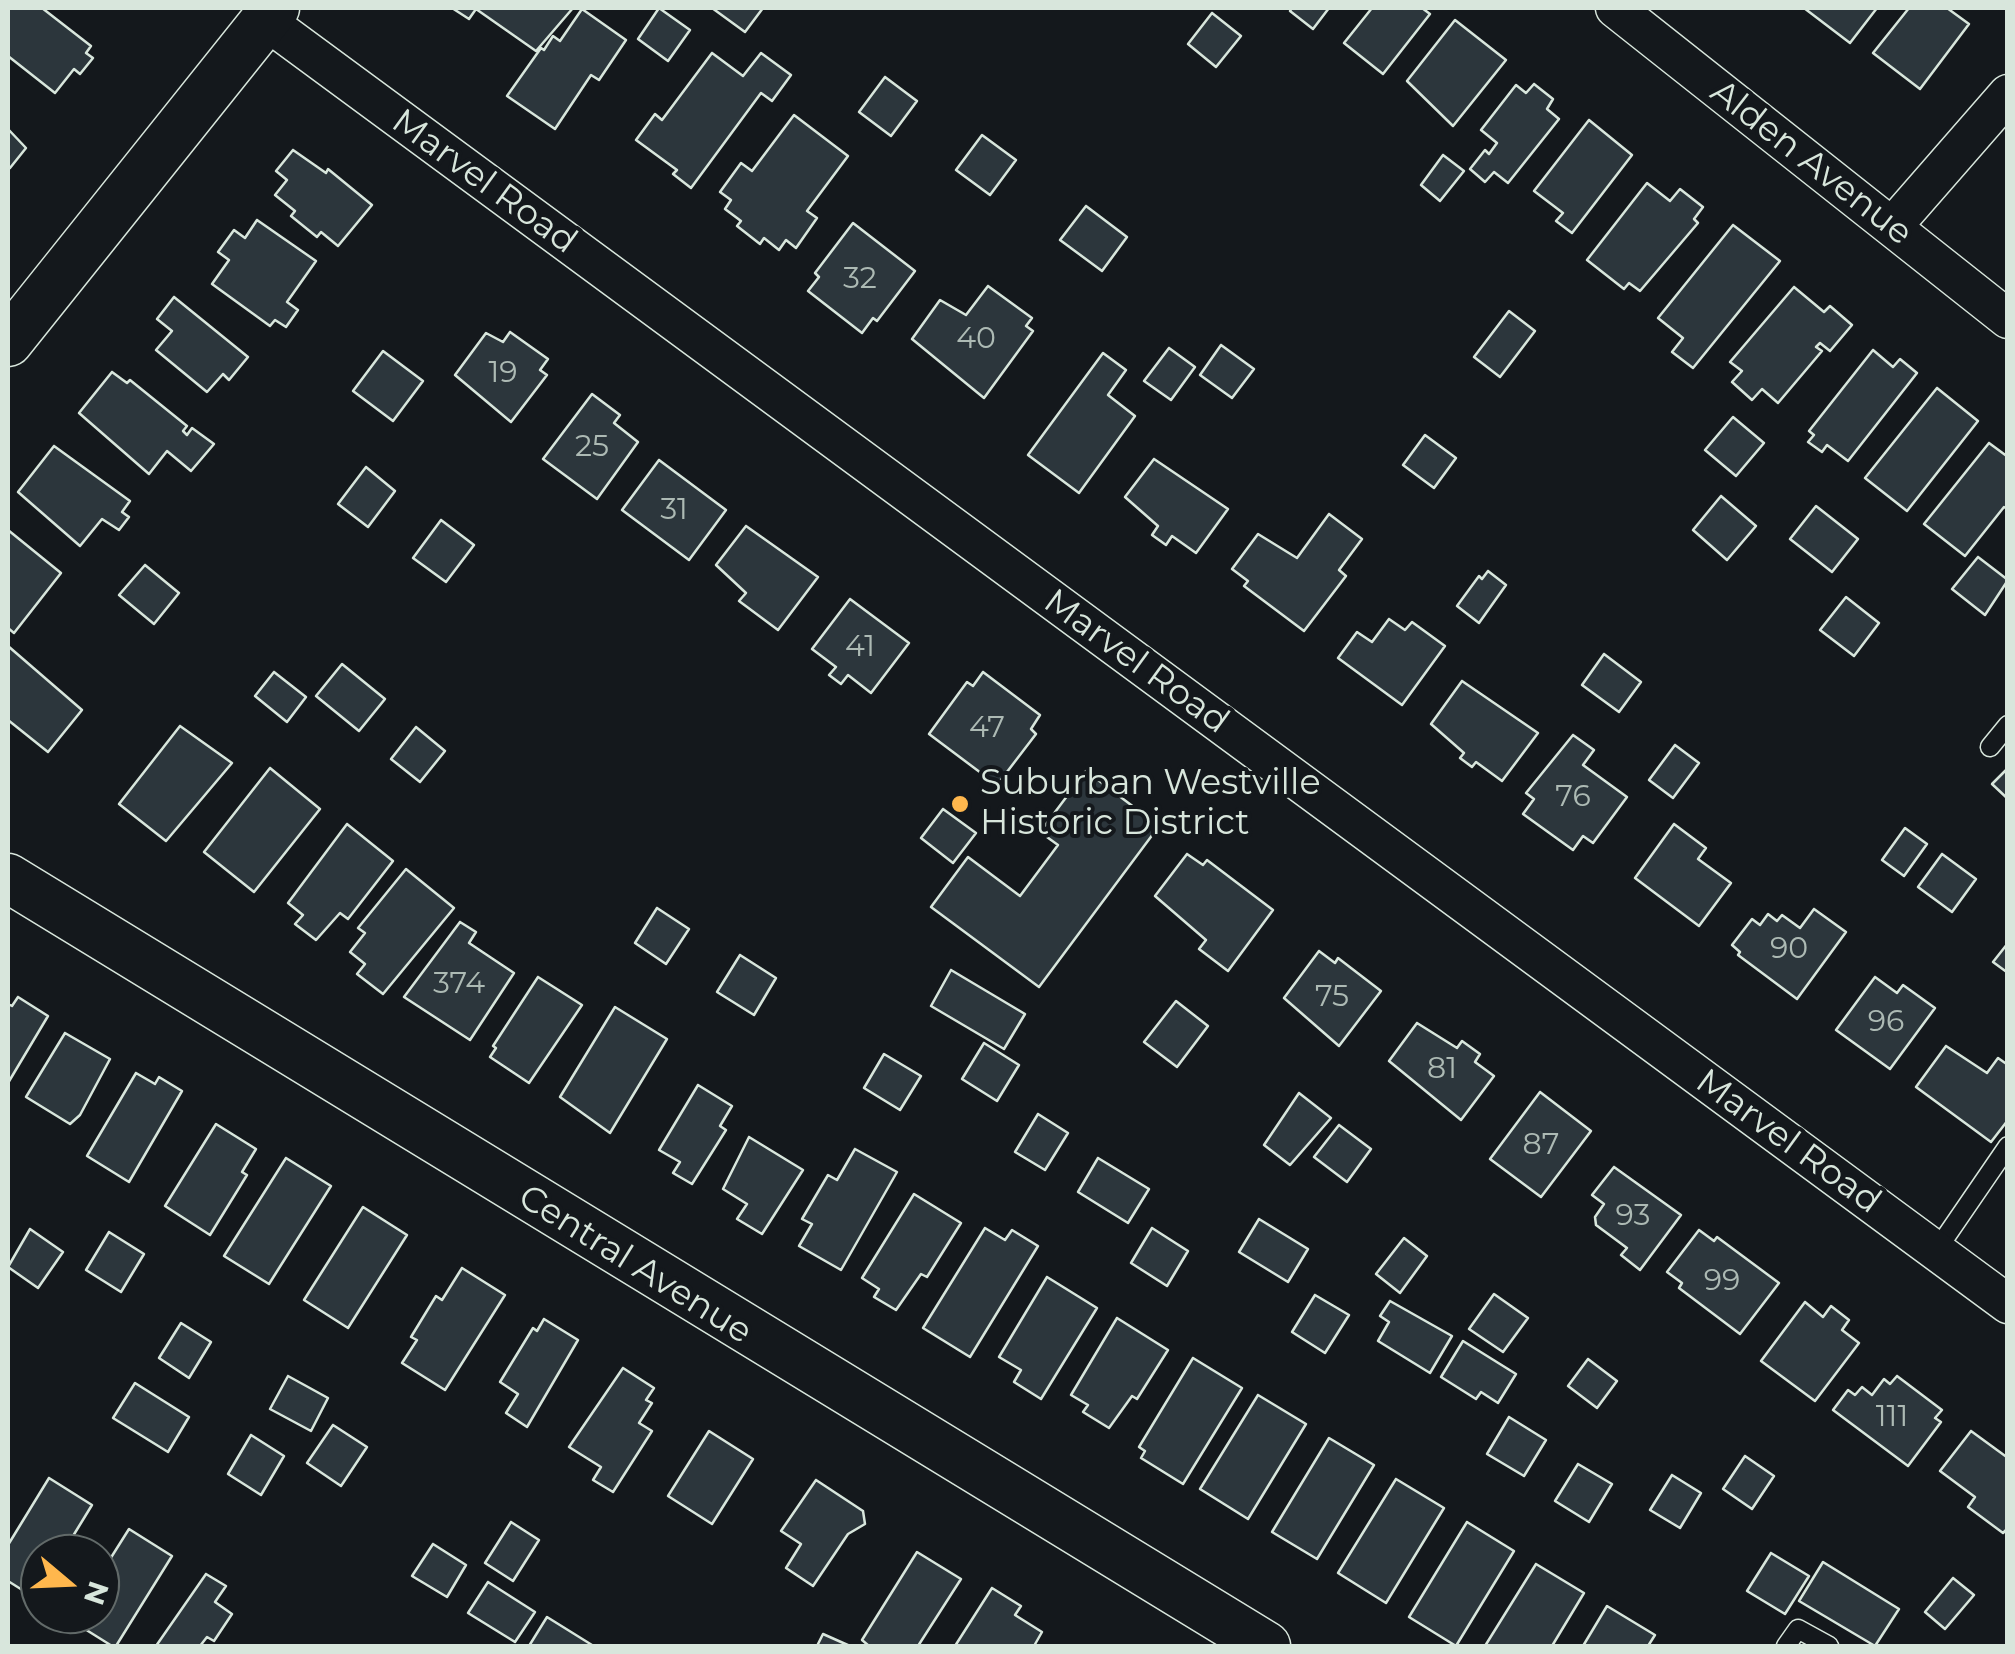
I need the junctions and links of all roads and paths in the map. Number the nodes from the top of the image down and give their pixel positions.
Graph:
1 (1615, 8) edge
2 (270, 14) edge
3 (2008, 94) edge
4 (1892, 228) junction
5 (2008, 319) edge
6 (8, 342) edge
7 (2008, 726) edge
8 (1990, 746) dead end
9 (8, 878) edge
10 (2008, 1146) edge
11 (1936, 1251) junction
12 (2008, 1304) edge
13 (1266, 1646) edge
14 (1786, 1646) edge
15 (1829, 1646) edge

1 - 4 street, Alden Avenue
2 - 6 street
2 - 11 street, Marvel Road
3 - 4 street
4 - 5 street, Alden Avenue
7 - 8 lane
9 - 13 street, Central Avenue
10 - 11 lane
11 - 12 street, Marvel Road
14 - 15 lane

